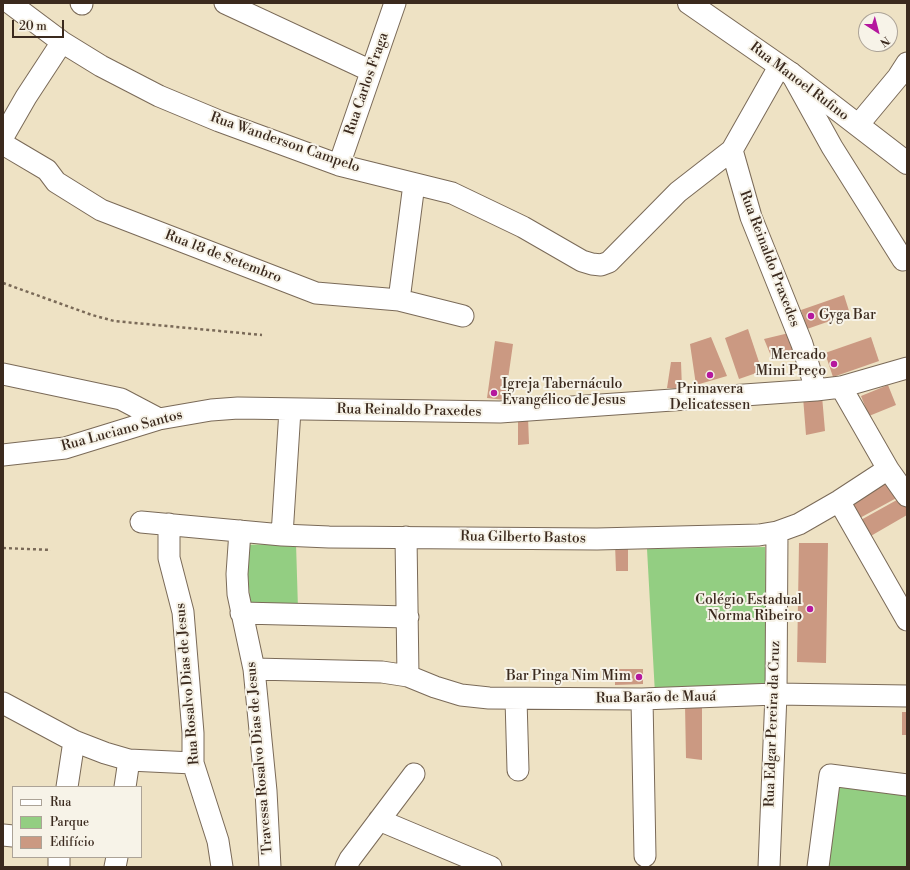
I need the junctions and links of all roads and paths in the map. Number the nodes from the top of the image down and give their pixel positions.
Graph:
1 (10, 3) edge
2 (225, 3) edge
3 (395, 3) edge
4 (690, 3) edge
5 (62, 42) junction
6 (907, 63) edge
7 (785, 70) junction
8 (371, 71) junction
9 (858, 125) junction
10 (3, 137) edge
11 (3, 144) edge
12 (732, 150) junction
13 (907, 163) edge
14 (339, 165) junction
15 (414, 184) junction
16 (903, 260) dead end
17 (3, 283) edge
18 (399, 300) junction
19 (463, 316) dead end
20 (262, 335) dead end
21 (907, 368) edge
22 (3, 374) edge
23 (841, 387) junction
24 (816, 390) junction
25 (290, 410) junction
26 (159, 419) junction
27 (3, 455) edge
28 (888, 469) junction
29 (907, 496) edge
30 (839, 501) junction
31 (142, 522) dead end
32 (169, 524) junction
33 (240, 531) junction
34 (777, 532) junction
35 (282, 535) junction
36 (406, 537) junction
37 (3, 548) edge
38 (51, 550) dead end
39 (241, 613) junction
40 (408, 617) junction
41 (907, 620) edge
42 (254, 669) junction
43 (408, 676) junction
44 (776, 694) junction
45 (907, 696) edge
46 (516, 699) junction
47 (642, 699) junction
48 (3, 703) edge
49 (74, 741) junction
50 (129, 760) junction
51 (193, 763) junction
52 (518, 770) dead end
53 (414, 774) dead end
54 (907, 785) edge
55 (67, 786) edge
56 (125, 786) edge
57 (379, 820) junction
58 (645, 856) dead end
59 (222, 867) edge
60 (270, 867) edge
61 (346, 867) edge
62 (491, 867) edge
63 (769, 867) edge
64 (818, 867) edge

1 - 5 street, Rua Wanderson Campelo
2 - 8 street
3 - 8 street, Rua Carlos Fraga
4 - 7 main road, Rua Manoel Rufino
5 - 10 street
5 - 14 street, Rua Wanderson Campelo
6 - 9 street
7 - 9 main road, Rua Manoel Rufino
7 - 12 street
7 - 16 street
8 - 14 street, Rua Carlos Fraga
9 - 13 main road, Rua Manoel Rufino
11 - 18 street, Rua 18 de Setembro
12 - 15 street, Rua Wanderson Campelo
12 - 24 street, Rua Reinaldo Praxedes
14 - 15 street, Rua Wanderson Campelo
15 - 18 street
17 - 20 path
18 - 19 street, Rua 18 de Setembro
21 - 23 street, Rua Reinaldo Praxedes
22 - 26 street
23 - 24 street, Rua Reinaldo Praxedes
23 - 28 street
24 - 25 street, Rua Reinaldo Praxedes
25 - 26 street, Rua Luciano Santos
25 - 35 street
26 - 27 street, Rua Luciano Santos
28 - 29 street
28 - 30 street, Rua Gilberto Bastos
30 - 34 street, Rua Gilberto Bastos
30 - 41 street
31 - 32 street, Rua Gilberto Bastos
32 - 33 street, Rua Gilberto Bastos
32 - 51 street, Rua Rosalvo Dias de Jesus
33 - 35 street, Rua Gilberto Bastos
33 - 39 street, Travessa Rosalvo Dias de Jesus
34 - 36 street, Rua Gilberto Bastos
34 - 44 street, Rua Edgar Pereira da Cruz
35 - 36 street, Rua Gilberto Bastos
36 - 40 street
37 - 38 path
39 - 40 street
39 - 42 street, Travessa Rosalvo Dias de Jesus
40 - 43 street
42 - 43 street, Rua Barão de Mauá
42 - 60 street, Travessa Rosalvo Dias de Jesus
43 - 46 street, Rua Barão de Mauá
44 - 45 street, Rua Barão de Mauá
44 - 47 street, Rua Barão de Mauá
44 - 63 street, Rua Edgar Pereira da Cruz
46 - 47 street, Rua Barão de Mauá
46 - 52 street
47 - 58 street
48 - 49 street
49 - 50 street
49 - 55 street
50 - 51 street
50 - 56 street
51 - 59 street, Rua Rosalvo Dias de Jesus
53 - 57 street
54 - 64 street
57 - 61 street
57 - 62 street

